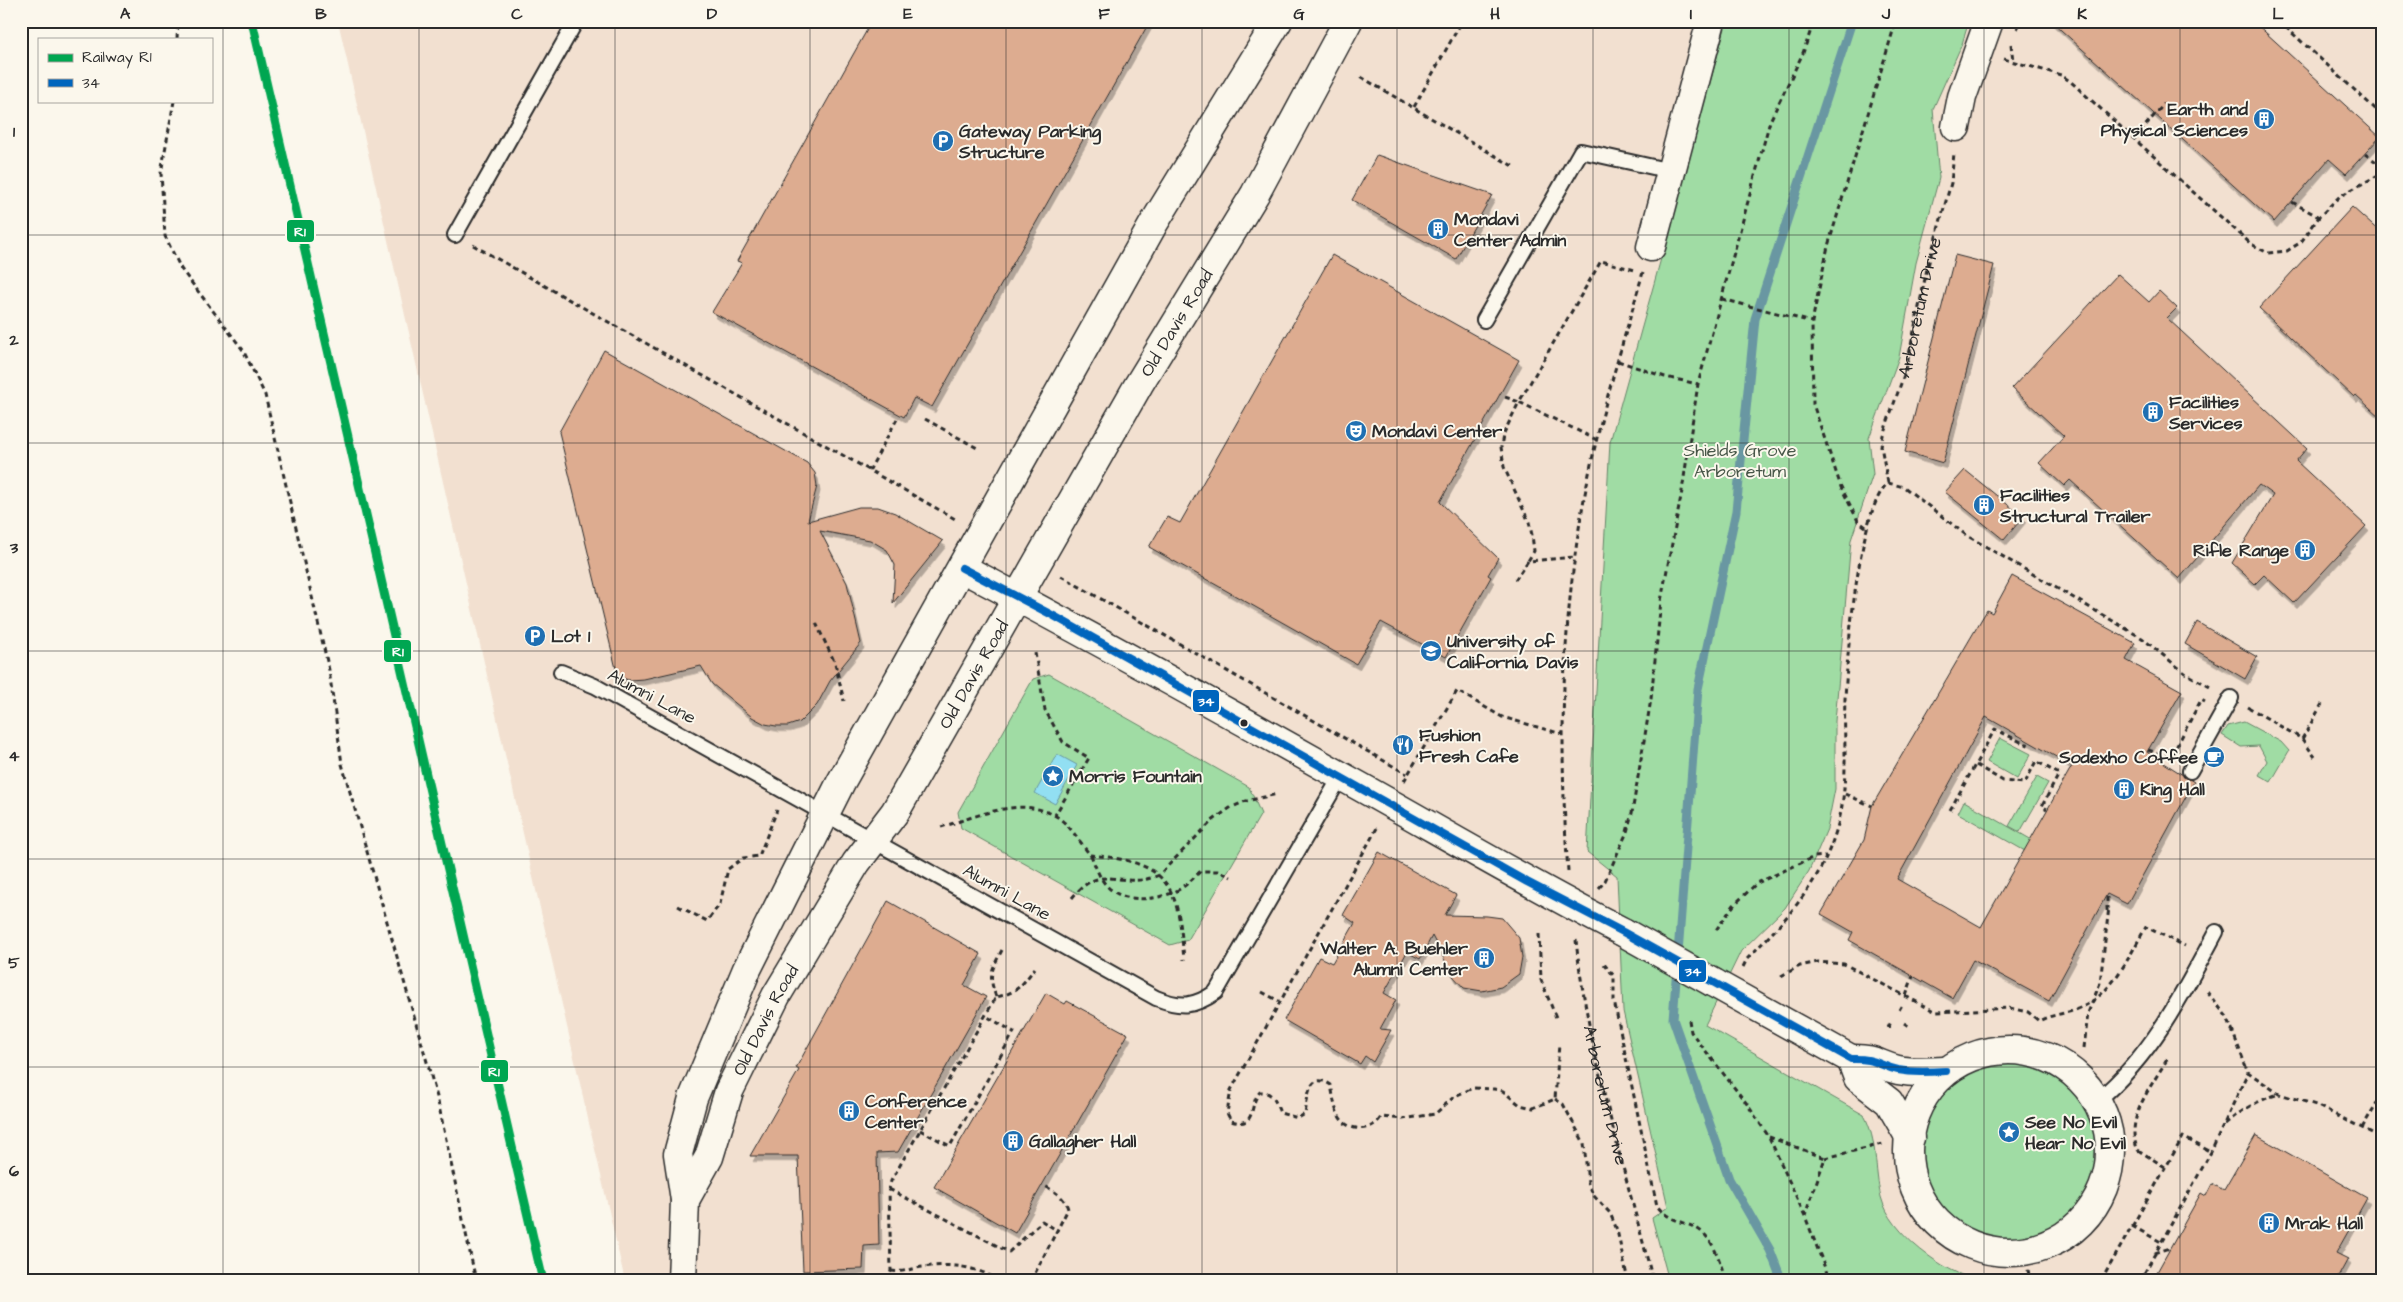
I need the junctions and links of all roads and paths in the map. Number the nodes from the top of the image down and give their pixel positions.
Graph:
1 (178, 21) edge
2 (576, 21) edge
3 (1278, 21) edge
4 (1348, 21) edge
5 (1462, 21) edge
6 (1711, 21) edge
7 (1814, 21) edge
8 (1896, 21) edge
9 (1989, 21) edge
10 (2242, 21) edge
11 (2278, 21) edge
12 (2235, 26) dead end
13 (177, 38) edge
14 (1979, 53) junction
15 (1361, 77) dead end
16 (174, 102) edge
17 (2164, 104) dead end
18 (1414, 107) junction
19 (2382, 107) edge
20 (2378, 111) junction
21 (2382, 115) edge
22 (1956, 127) joint
23 (2134, 139) junction
24 (2364, 154) dead end
25 (2382, 166) edge
26 (1516, 168) dead end
27 (1671, 171) junction
28 (2382, 173) edge
29 (2292, 202) dead end
30 (2319, 217) junction
31 (455, 235) joint
32 (1647, 260) junction
33 (1722, 299) junction
34 (1484, 320) dead end
35 (1812, 322) junction
36 (1618, 361) junction
37 (1698, 384) junction
38 (1505, 397) dead end
39 (1519, 402) junction
40 (897, 418) dead end
41 (926, 419) dead end
42 (1597, 440) junction
43 (979, 449) dead end
44 (869, 471) junction
45 (1888, 484) junction
46 (961, 522) dead end
47 (1866, 528) junction
48 (1576, 557) junction
49 (1528, 561) junction
50 (962, 568) junction
51 (1057, 574) dead end
52 (1515, 580) dead end
53 (1018, 597) junction
54 (816, 623) dead end
55 (1036, 653) dead end
56 (561, 672) dead end
57 (2231, 698) junction
58 (844, 700) dead end
59 (2322, 704) dead end
60 (2223, 712) junction
61 (1562, 734) junction
62 (2302, 739) junction
63 (2028, 741) dead end
64 (2148, 750) dead end
65 (2315, 757) dead end
66 (1976, 765) junction
67 (2190, 770) dead end
68 (1408, 774) junction
69 (1341, 776) junction
70 (1403, 782) dead end
71 (1278, 794) dead end
72 (1845, 794) junction
73 (1872, 806) dead end
74 (779, 807) dead end
75 (2047, 809) dead end
76 (1950, 810) dead end
77 (826, 812) junction
78 (1055, 815) junction
79 (1381, 821) dead end
80 (942, 827) dead end
81 (875, 839) junction
82 (1090, 855) junction
83 (1827, 856) junction
84 (1159, 874) junction
85 (1101, 877) junction
86 (1231, 877) dead end
87 (1599, 889) dead end
88 (1172, 893) junction
89 (2107, 894) dead end
90 (1072, 898) dead end
91 (678, 906) dead end
92 (1572, 906) junction
93 (2109, 907) dead end
94 (1716, 930) dead end
95 (2216, 932) dead end
96 (1539, 934) dead end
97 (2106, 934) junction
98 (2186, 946) dead end
99 (1002, 950) dead end
100 (1184, 960) dead end
101 (1604, 964) dead end
102 (1035, 968) dead end
103 (1781, 976) dead end
104 (1913, 976) dead end
105 (1722, 987) junction
106 (1262, 992) dead end
107 (1906, 996) junction
108 (996, 998) junction
109 (2201, 999) dead end
110 (2096, 1000) junction
111 (1280, 1001) junction
112 (1903, 1003) dead end
113 (1899, 1010) dead end
114 (986, 1016) junction
115 (1557, 1020) dead end
116 (1689, 1020) dead end
117 (1891, 1022) dead end
118 (1904, 1023) dead end
119 (1910, 1026) dead end
120 (1888, 1028) dead end
121 (1559, 1044) dead end
122 (2084, 1048) dead end
123 (2173, 1049) dead end
124 (1851, 1059) junction
125 (1946, 1071) junction
126 (2248, 1072) junction
127 (2279, 1094) junction
128 (2382, 1094) edge
129 (1555, 1099) junction
130 (2099, 1100) junction
131 (2224, 1124) junction
132 (2362, 1128) junction
133 (920, 1130) junction
134 (1770, 1137) junction
135 (1910, 1138) junction
136 (2382, 1138) edge
137 (1884, 1144) dead end
138 (2211, 1152) junction
139 (1826, 1158) junction
140 (2165, 1167) junction
141 (1045, 1186) dead end
142 (889, 1189) junction
143 (685, 1200) junction
144 (1805, 1216) junction
145 (2132, 1226) junction
146 (1058, 1230) junction
147 (2161, 1242) junction
148 (2170, 1248) dead end
149 (2025, 1252) junction
150 (2155, 1253) junction
151 (892, 1271) junction
152 (476, 1281) edge
153 (682, 1281) edge
154 (887, 1281) edge
155 (999, 1281) edge
156 (1032, 1281) edge
157 (1628, 1281) edge
158 (1653, 1281) edge
159 (1726, 1281) edge
160 (1830, 1281) edge
161 (2030, 1281) edge
162 (2101, 1281) edge
163 (2140, 1281) edge

1 - 13 path
2 - 31 lane
3 - 50 street, Old Davis Road
4 - 53 street, Old Davis Road
5 - 18 path
6 - 27 street
7 - 33 path
8 - 35 path
9 - 14 street
10 - 12 path
11 - 20 path
14 - 22 street
14 - 23 path
15 - 18 path
16 - 152 path
17 - 23 path
18 - 26 path
19 - 20 path
20 - 21 path
22 - 45 path, Arboretum Drive
23 - 30 path
24 - 25 path
27 - 32 street
27 - 34 lane
28 - 30 path
29 - 30 path
31 - 44 path
32 - 36 path, Arboretum Drive
32 - 39 path
33 - 35 path
33 - 37 path
35 - 47 path
36 - 37 path
36 - 42 path, Arboretum Drive
37 - 87 path
38 - 39 path
39 - 42 path
39 - 49 path
40 - 44 path
41 - 43 path
42 - 48 path, Arboretum Drive
44 - 46 path
45 - 47 path
45 - 57 path
47 - 72 path
48 - 49 path
48 - 61 path, Arboretum Drive
49 - 52 path
50 - 53 street
50 - 77 street, Old Davis Road
51 - 68 path
53 - 69 street
53 - 81 street, Old Davis Road
54 - 58 path
55 - 78 path
56 - 77 lane, Alumni Lane
57 - 60 lane
57 - 62 path
59 - 62 path
60 - 64 path
60 - 67 lane
61 - 68 path
61 - 92 path, Arboretum Drive
62 - 65 path
63 - 66 path
66 - 75 path
66 - 76 path
68 - 70 path
69 - 81 lane, Alumni Lane
69 - 92 street
71 - 84 path
72 - 73 path
72 - 83 path
74 - 91 path
77 - 81 lane, Alumni Lane
77 - 143 street, Old Davis Road
78 - 80 path
78 - 82 path
79 - 111 path
81 - 143 street, Old Davis Road
82 - 84 path
82 - 85 path
83 - 94 path
83 - 105 path
84 - 85 path
84 - 88 path
85 - 88 path
85 - 90 path
86 - 88 path
88 - 100 path
89 - 97 path
92 - 105 street, bridge
92 - 158 path, Arboretum Drive
93 - 97 path
95 - 130 lane
96 - 115 path
97 - 110 path
98 - 110 path
99 - 108 path
101 - 159 path
102 - 108 path
103 - 107 path
104 - 107 path
105 - 124 street
106 - 111 path
107 - 110 path
108 - 114 path
109 - 126 path
110 - 122 path
111 - 129 path
112 - 113 path
114 - 133 path
114 - 133 path
116 - 134 path
117 - 120 path
118 - 119 path
121 - 129 path
123 - 140 path
124 - 125 street
124 - 135 street
125 - 130 street
125 - 135 street
126 - 127 path
126 - 131 path
127 - 131 path
127 - 132 path
128 - 132 path
129 - 157 path
130 - 149 street
131 - 138 path
132 - 136 path
133 - 142 path
134 - 139 path
134 - 144 path
135 - 149 street
137 - 139 path
138 - 140 path
138 - 147 path
139 - 144 path
140 - 145 path
141 - 146 path
142 - 146 path
142 - 151 path
143 - 153 street, Old Davis Road
144 - 160 path
145 - 147 path
145 - 162 path
146 - 156 path
147 - 150 path
148 - 150 path
149 - 161 path
150 - 163 path
151 - 154 path
151 - 155 path

